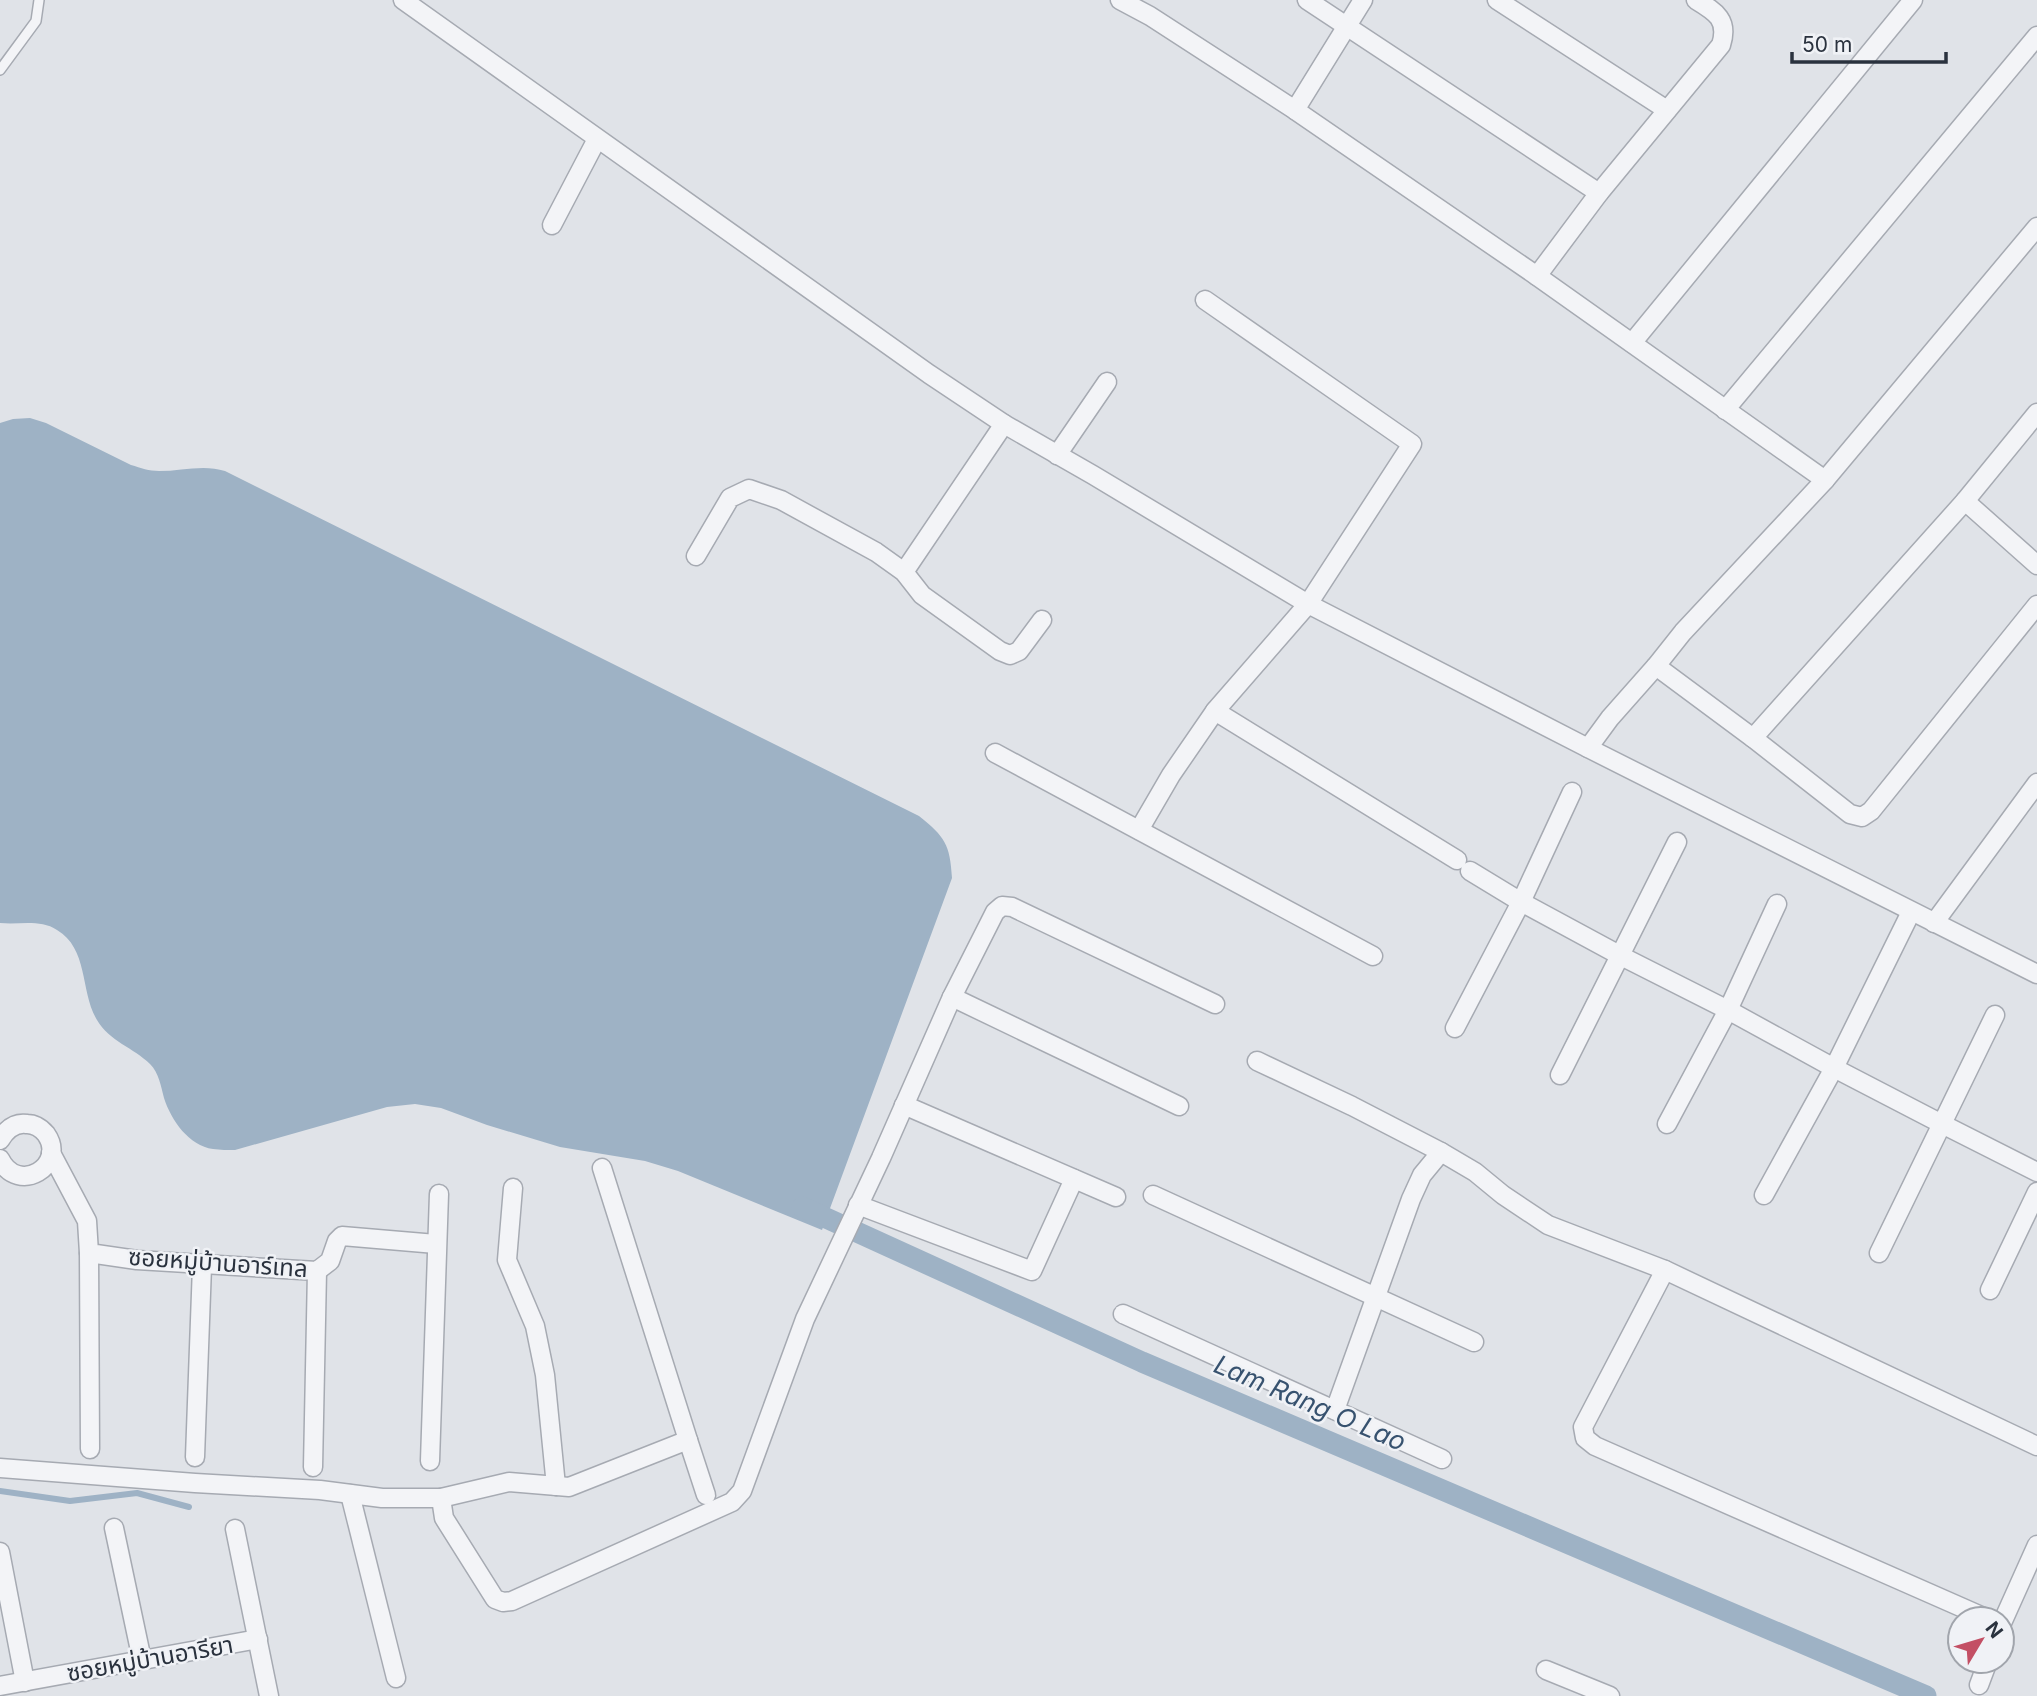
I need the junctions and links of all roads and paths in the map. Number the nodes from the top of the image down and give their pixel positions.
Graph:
1 (39, 0) edge
2 (403, 0) edge
3 (1120, 0) edge
4 (1307, 0) edge
5 (1363, 0) edge
6 (1497, 0) edge
7 (1696, 0) edge
8 (1913, 0) edge
9 (1346, 26) junction
10 (2037, 36) edge
11 (0, 70) edge
12 (1295, 110) junction
13 (1667, 110) junction
14 (597, 139) junction
15 (1599, 193) junction
16 (552, 225) dead end
17 (2037, 227) edge
18 (1537, 276) junction
19 (1205, 299) dead end
20 (1632, 343) junction
21 (1107, 382) dead end
22 (1725, 410) junction
23 (2037, 413) edge
24 (1004, 424) junction
25 (1057, 455) junction
26 (1825, 480) junction
27 (1965, 501) junction
28 (696, 556) dead end
29 (2037, 565) edge
30 (904, 572) junction
31 (1308, 604) junction
32 (2037, 605) edge
33 (1042, 620) dead end
34 (1656, 666) junction
35 (1215, 711) junction
36 (1753, 738) junction
37 (1588, 748) junction
38 (996, 753) dead end
39 (2037, 783) edge
40 (1572, 792) dead end
41 (1139, 830) junction
42 (1677, 842) dead end
43 (1521, 902) junction
44 (1777, 904) dead end
45 (1911, 912) junction
46 (1934, 923) junction
47 (1621, 956) junction
48 (1373, 957) dead end
49 (2037, 974) edge
50 (952, 997) junction
51 (1214, 1004) dead end
52 (1728, 1010) junction
53 (1995, 1015) dead end
54 (1455, 1028) dead end
55 (1257, 1061) dead end
56 (1834, 1068) junction
57 (1560, 1075) dead end
58 (904, 1105) junction
59 (1178, 1106) dead end
60 (1667, 1124) dead end
61 (1942, 1124) junction
62 (0, 1140) edge
63 (1441, 1152) junction
64 (51, 1153) junction
65 (0, 1159) edge
66 (602, 1168) dead end
67 (2037, 1172) edge
68 (1074, 1179) junction
69 (513, 1188) dead end
70 (2037, 1192) edge
71 (439, 1194) dead end
72 (1153, 1195) dead end
73 (1764, 1195) dead end
74 (1116, 1197) dead end
75 (858, 1205) junction
76 (436, 1244) junction
77 (89, 1252) junction
78 (1879, 1253) dead end
79 (202, 1266) junction
80 (1665, 1270) junction
81 (317, 1271) junction
82 (1990, 1290) dead end
83 (1376, 1298) junction
84 (1123, 1314) dead end
85 (1474, 1342) dead end
86 (1335, 1410) junction
87 (688, 1440) junction
88 (2037, 1446) edge
89 (90, 1449) dead end
90 (195, 1457) dead end
91 (1442, 1459) dead end
92 (430, 1461) dead end
93 (313, 1467) dead end
94 (0, 1468) edge
95 (556, 1486) junction
96 (350, 1494) junction
97 (706, 1495) dead end
98 (441, 1498) junction
99 (114, 1528) dead end
100 (235, 1529) dead end
101 (2037, 1545) edge
102 (0, 1552) edge
103 (1957, 1605) edge
104 (2010, 1605) edge
105 (258, 1639) junction
106 (142, 1660) junction
107 (1546, 1670) dead end
108 (1983, 1675) edge
109 (396, 1678) dead end
110 (25, 1682) junction
111 (1979, 1685) dead end
112 (0, 1686) edge
113 (269, 1696) edge
114 (1610, 1696) edge

1 - 11 lane
2 - 14 street
3 - 12 street
4 - 9 street
5 - 9 street
6 - 13 street
7 - 13 street
8 - 20 street
9 - 12 street
9 - 15 street
10 - 22 street
12 - 18 street
13 - 15 street
14 - 16 street
14 - 24 street
15 - 18 street
17 - 26 street
18 - 20 street
19 - 31 street
20 - 22 street
21 - 25 street
22 - 26 street
23 - 27 street
24 - 25 street
24 - 30 street
25 - 31 street
26 - 34 street
27 - 29 street
27 - 36 street
28 - 30 street
30 - 33 street
31 - 35 street
31 - 37 street
32 - 36 street
34 - 36 street
34 - 37 street
35 - 41 street
35 - 43 street
37 - 45 street
38 - 41 street
39 - 46 street
40 - 43 street
41 - 48 street
42 - 47 street
43 - 47 street
43 - 54 street
44 - 52 street
45 - 46 street
45 - 56 street
46 - 49 street
47 - 52 street
47 - 57 street
50 - 51 street
50 - 58 street
50 - 59 street
52 - 56 street
52 - 60 street
53 - 61 street
55 - 63 street
56 - 61 street
56 - 73 street
58 - 68 street
58 - 75 street
61 - 67 street
61 - 78 street
62 - 64 street
63 - 80 street
63 - 83 street
64 - 65 street
64 - 77 street
66 - 87 street
68 - 74 street
68 - 75 street
69 - 95 street
70 - 82 street
71 - 76 street
72 - 83 street
75 - 98 street
76 - 81 street, ซอยหมู่บ้านอาร์เทล
76 - 92 street
77 - 79 street, ซอยหมู่บ้านอาร์เทล
77 - 89 street
79 - 81 street, ซอยหมู่บ้านอาร์เทล
79 - 90 street
80 - 88 street
80 - 103 street
81 - 93 street
83 - 85 street
83 - 86 street
84 - 86 street
86 - 91 street
87 - 95 street
87 - 97 street
94 - 96 street
95 - 98 street
96 - 98 street
96 - 109 street
99 - 106 street
100 - 105 street
101 - 104 street
102 - 110 street
105 - 106 street, ซอยหมู่บ้านอารียา
105 - 113 street
106 - 110 street, ซอยหมู่บ้านอารียา
107 - 114 street
108 - 111 street
110 - 112 street, ซอยหมู่บ้านอารียา

